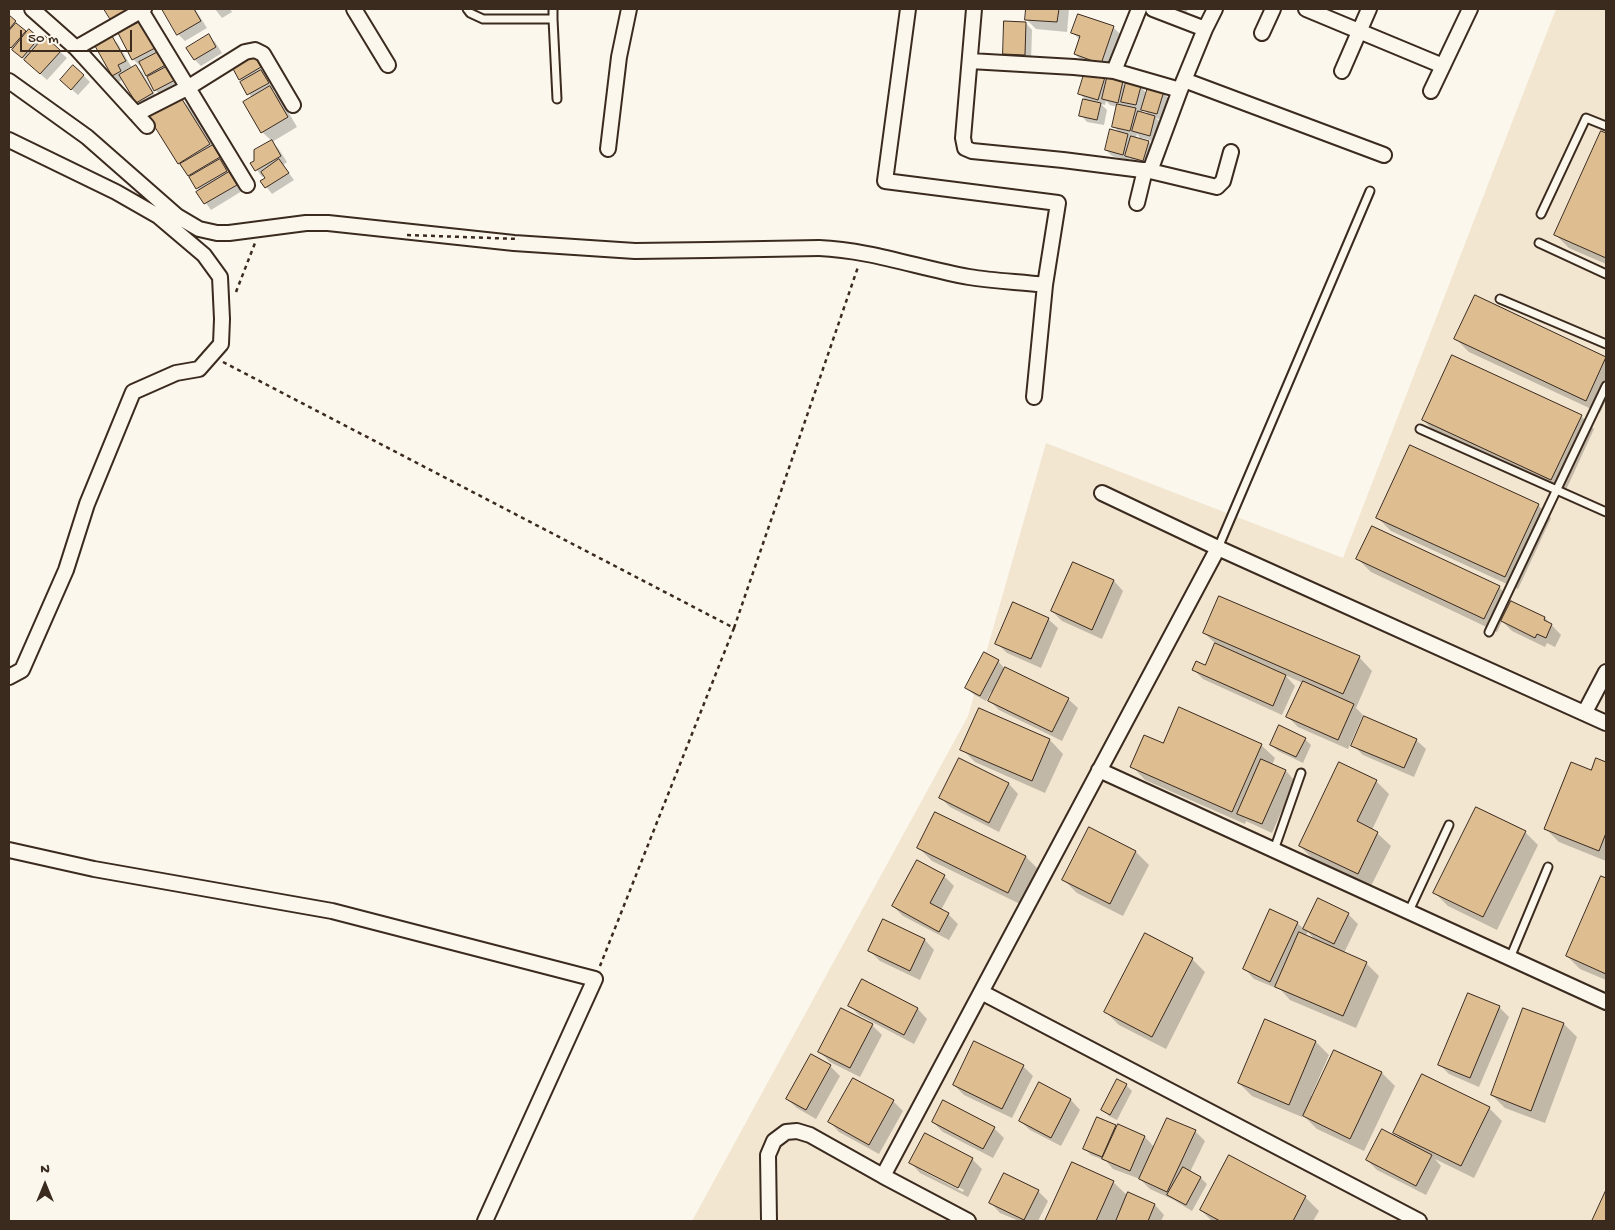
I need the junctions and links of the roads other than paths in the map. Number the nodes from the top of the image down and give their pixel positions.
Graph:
1 (32, 9) edge
2 (142, 9) edge
3 (354, 9) edge
4 (467, 9) edge
5 (553, 9) edge
6 (629, 9) edge
7 (908, 9) edge
8 (974, 9) edge
9 (1139, 9) edge
10 (1153, 9) edge
11 (1215, 9) edge
12 (1273, 9) edge
13 (1306, 9) edge
14 (1369, 9) edge
15 (1470, 9) edge
16 (553, 20) junction
17 (1205, 29) junction
18 (1360, 31) junction
19 (1262, 33) dead end
20 (76, 48) junction
21 (970, 61) junction
22 (388, 65) dead end
23 (1443, 66) junction
24 (1114, 71) junction
25 (1342, 71) dead end
26 (9, 81) edge
27 (1182, 85) junction
28 (189, 87) junction
29 (1431, 91) dead end
30 (557, 99) dead end
31 (293, 105) dead end
32 (136, 114) junction
33 (147, 126) dead end
34 (1606, 126) edge
35 (9, 140) edge
36 (608, 149) dead end
37 (1231, 152) dead end
38 (1384, 155) dead end
39 (1148, 170) junction
40 (247, 185) dead end
41 (1370, 191) dead end
42 (1137, 202) dead end
43 (1540, 214) dead end
44 (1539, 243) dead end
45 (1606, 274) edge
46 (1045, 285) junction
47 (1500, 299) dead end
48 (1606, 344) edge
49 (1606, 386) edge
50 (1034, 397) dead end
51 (1420, 429) dead end
52 (1557, 489) junction
53 (1102, 493) dead end
54 (1606, 512) edge
55 (1218, 548) junction
56 (1489, 632) dead end
57 (1606, 672) edge
58 (9, 677) edge
59 (1585, 712) junction
60 (1606, 723) edge
61 (1099, 770) junction
62 (1301, 773) dead end
63 (1449, 825) dead end
64 (9, 850) edge
65 (1274, 850) junction
66 (1548, 867) dead end
67 (1409, 912) junction
68 (1510, 958) junction
69 (983, 993) junction
70 (1606, 1002) edge
71 (882, 1176) junction
72 (485, 1221) edge
73 (769, 1221) edge
74 (968, 1221) edge
75 (1419, 1221) edge

1 - 20 street
2 - 20 street
2 - 28 street
3 - 22 street
4 - 16 lane
5 - 16 lane
6 - 36 street
7 - 46 street
8 - 21 street
9 - 24 street
10 - 17 street
11 - 17 street
12 - 19 street
13 - 18 street
14 - 18 street
15 - 23 street
16 - 30 lane
17 - 27 street
18 - 23 street
18 - 25 street
20 - 32 street
21 - 24 street
21 - 39 street
23 - 29 street
24 - 27 street
26 - 46 street, bridge
27 - 38 street
27 - 39 street
28 - 31 street
28 - 32 street
28 - 40 street
32 - 33 street
34 - 43 lane
35 - 58 street
37 - 39 street
39 - 42 street
41 - 55 lane
44 - 45 lane
46 - 50 street
47 - 48 lane
49 - 52 lane
51 - 52 lane
52 - 54 lane
52 - 56 lane
53 - 55 street
55 - 59 street
55 - 61 street
57 - 59 street
59 - 60 street
61 - 65 street
61 - 69 street
62 - 65 lane
63 - 67 lane
64 - 72 street
65 - 67 street
66 - 68 lane
67 - 68 street
68 - 70 street
69 - 71 street
69 - 75 street
71 - 73 street
71 - 74 street

